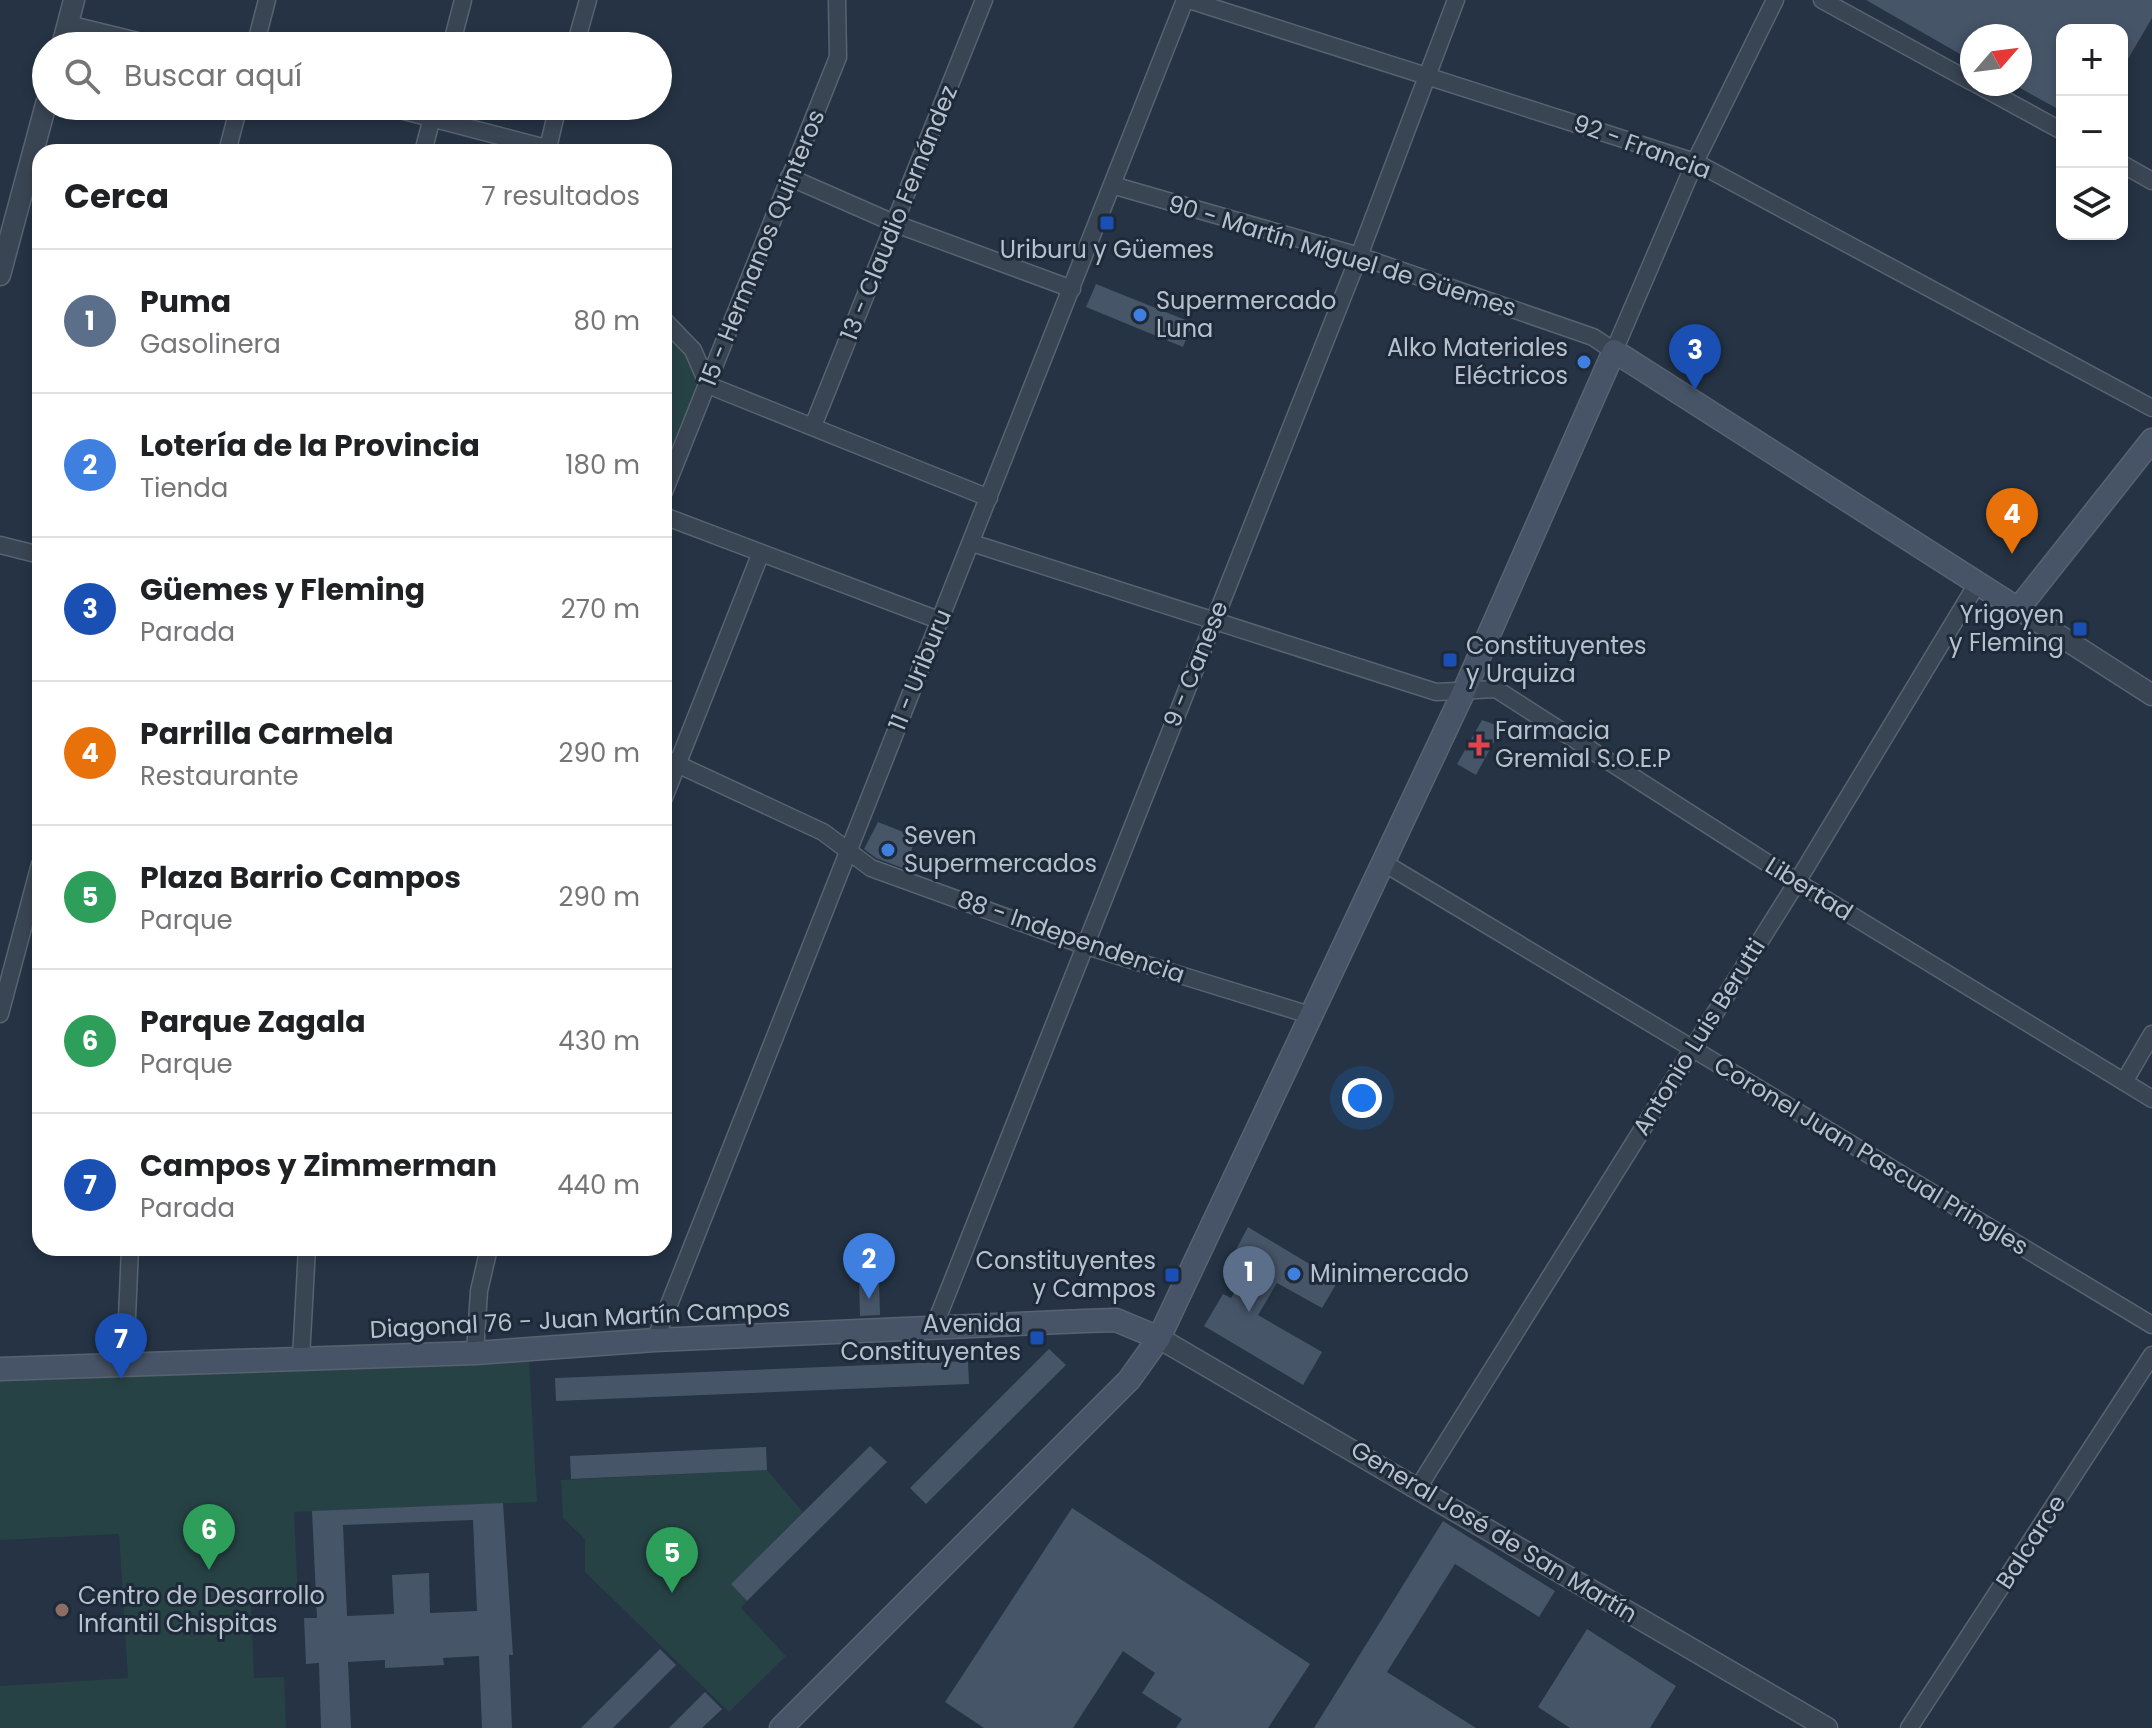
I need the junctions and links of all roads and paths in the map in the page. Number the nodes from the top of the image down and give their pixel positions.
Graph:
1 (74, 0) edge
2 (267, 0) edge
3 (463, 0) edge
4 (588, 0) edge
5 (837, 0) edge
6 (984, 0) edge
7 (1187, 0) edge
8 (1456, 0) edge
9 (1775, 0) edge
10 (1822, 0) edge
11 (68, 24) junction
12 (66, 32) edge
13 (101, 32) edge
14 (259, 32) edge
15 (455, 32) edge
16 (579, 32) edge
17 (1427, 74) junction
18 (1960, 75) edge
19 (1998, 96) edge
20 (42, 120) edge
21 (235, 120) edge
22 (432, 120) edge
23 (455, 120) edge
24 (554, 120) edge
25 (2056, 128) edge
26 (35, 144) edge
27 (229, 144) edge
28 (425, 144) edge
29 (529, 144) edge
30 (548, 144) edge
31 (32, 156) edge
32 (1695, 162) junction
33 (2128, 167) edge
34 (789, 177) junction
35 (2152, 181) edge
36 (1112, 185) junction
37 (896, 224) junction
38 (1359, 256) junction
39 (0, 275) edge
40 (1072, 289) junction
41 (672, 328) edge
42 (1614, 351) junction
43 (708, 385) junction
44 (2152, 408) edge
45 (813, 426) junction
46 (2152, 440) edge
47 (672, 473) edge
48 (989, 498) junction
49 (672, 519) edge
50 (972, 543) junction
51 (0, 545) edge
52 (32, 553) edge
53 (760, 555) junction
54 (1977, 584) junction
55 (2018, 609) junction
56 (1215, 618) junction
57 (941, 621) junction
58 (1464, 691) junction
59 (2152, 695) edge
60 (672, 759) edge
61 (672, 761) edge
62 (846, 850) junction
63 (1384, 863) junction
64 (1797, 882) junction
65 (32, 894) edge
66 (1083, 945) junction
67 (0, 1014) edge
68 (1313, 1016) junction
69 (2152, 1034) edge
70 (1691, 1047) junction
71 (2124, 1082) junction
72 (2152, 1099) edge
73 (130, 1256) edge
74 (307, 1256) edge
75 (487, 1256) edge
76 (2152, 1325) edge
77 (934, 1327) junction
78 (1159, 1338) junction
79 (655, 1340) junction
80 (475, 1353) junction
81 (2152, 1355) edge
82 (301, 1358) junction
83 (125, 1363) junction
84 (0, 1369) edge
85 (1418, 1488) junction
86 (781, 1728) edge
87 (1827, 1728) edge
88 (1909, 1728) edge

1 - 11 street
2 - 14 street
3 - 15 street
4 - 16 street
5 - 34 street, 15 - Hermanos Quinteros
6 - 37 street, 13 - Claudio Fernández
7 - 17 street, 92 - Francia
7 - 36 street, 11 - Uriburu
8 - 17 street, 9 - Canese
9 - 32 street
10 - 18 street
11 - 12 street
11 - 13 street
17 - 32 street, 92 - Francia
17 - 38 street, 9 - Canese
19 - 25 street
20 - 26 street
21 - 27 street
22 - 28 street
23 - 29 street
24 - 30 street
31 - 39 street
32 - 42 street
32 - 44 street, 92 - Francia
33 - 35 street
34 - 37 street
34 - 43 street, 15 - Hermanos Quinteros
36 - 38 street, 90 - Martín Miguel de Güemes
36 - 40 street, 11 - Uriburu
37 - 40 street
37 - 45 street, 13 - Claudio Fernández
38 - 42 street, 90 - Martín Miguel de Güemes
38 - 56 street, 9 - Canese
40 - 48 street, 11 - Uriburu
41 - 43 street
42 - 54 main road
42 - 58 main road
43 - 45 street
43 - 47 street, 15 - Hermanos Quinteros
45 - 48 street
46 - 55 main road
48 - 50 street, 11 - Uriburu
49 - 53 street
50 - 56 street, Libertad
50 - 57 street, 11 - Uriburu
51 - 52 street
53 - 57 street
53 - 60 street
54 - 55 main road
54 - 64 street, Antonio Luis Berutti
55 - 59 street
56 - 58 street, Libertad
56 - 66 street, 9 - Canese
57 - 62 street, 11 - Uriburu
58 - 63 main road
58 - 64 street, Libertad
61 - 62 street, 88 - Independencia
62 - 66 street, 88 - Independencia
62 - 79 street, 11 - Uriburu
63 - 68 main road
63 - 70 street, Coronel Juan Pascual Pringles
64 - 70 street, Antonio Luis Berutti
64 - 71 street, Libertad
65 - 67 street
66 - 68 street, 88 - Independencia
66 - 77 street, 9 - Canese
68 - 78 main road
69 - 71 street
70 - 76 street, Coronel Juan Pascual Pringles
70 - 85 street, Antonio Luis Berutti
71 - 72 street, Libertad
73 - 83 street
74 - 82 street
75 - 80 street
77 - 78 main road, Diagonal 76 - Juan Martín Campos
77 - 79 main road, Diagonal 76 - Juan Martín Campos
78 - 85 street, General José de San Martín
78 - 86 main road
79 - 80 main road, Diagonal 76 - Juan Martín Campos
80 - 82 main road, Diagonal 76 - Juan Martín Campos
81 - 88 street, Balcarce
82 - 83 main road, Diagonal 76 - Juan Martín Campos
83 - 84 main road, Diagonal 76 - Juan Martín Campos
85 - 87 street, General José de San Martín

